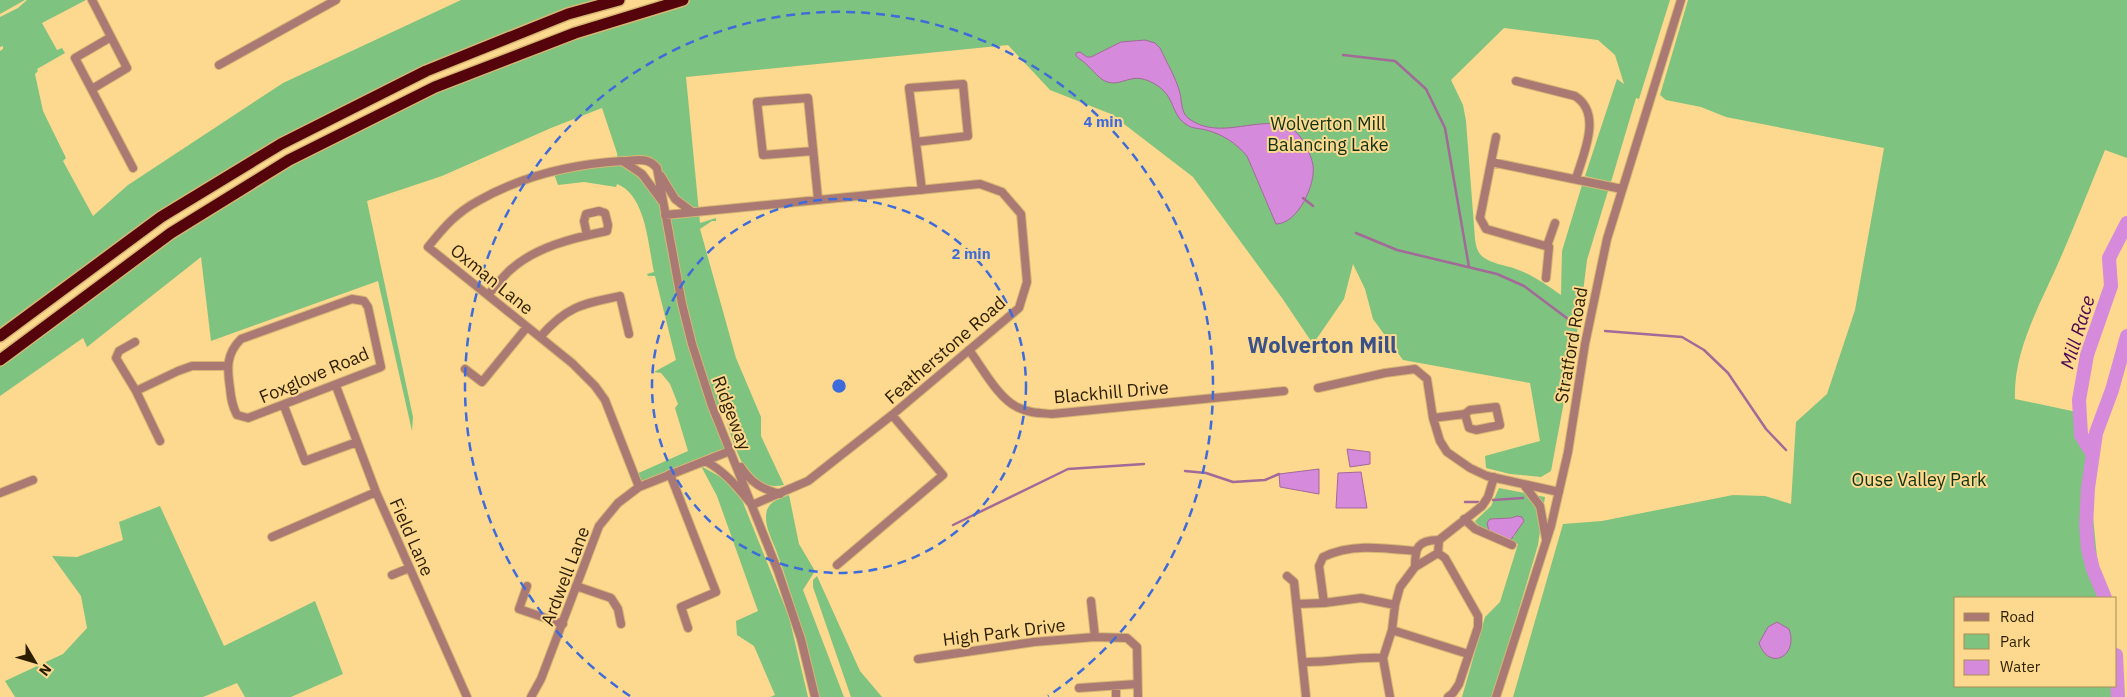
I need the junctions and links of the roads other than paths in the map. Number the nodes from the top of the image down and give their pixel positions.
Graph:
1 (92, 0) edge
2 (336, 0) edge
3 (619, 0) edge
4 (682, 0) edge
5 (1681, 0) edge
6 (111, 37) junction
7 (219, 65) dead end
8 (1516, 81) dead end
9 (92, 89) junction
10 (1496, 137) dead end
11 (916, 142) junction
12 (813, 151) junction
13 (624, 162) junction
14 (1491, 162) junction
15 (133, 168) dead end
16 (659, 172) junction
17 (1576, 179) junction
18 (1622, 189) junction
19 (922, 190) junction
20 (818, 199) junction
21 (663, 203) junction
22 (692, 212) junction
23 (665, 215) junction
24 (1555, 223) dead end
25 (587, 235) dead end
26 (1547, 246) junction
27 (1546, 278) dead end
28 (488, 295) junction
29 (527, 327) junction
30 (629, 334) dead end
31 (0, 336) edge
32 (540, 337) junction
33 (134, 342) dead end
34 (969, 350) junction
35 (0, 360) edge
36 (226, 366) junction
37 (465, 369) dead end
38 (336, 386) junction
39 (1318, 388) dead end
40 (136, 391) junction
41 (1284, 391) dead end
42 (284, 406) junction
43 (1465, 414) junction
44 (892, 415) junction
45 (1433, 418) junction
46 (160, 441) dead end
47 (357, 442) junction
48 (730, 451) junction
49 (705, 461) junction
50 (670, 474) junction
51 (1494, 477) junction
52 (33, 480) dead end
53 (1524, 485) junction
54 (638, 488) junction
55 (376, 492) junction
56 (1559, 492) junction
57 (0, 493) edge
58 (780, 494) junction
59 (752, 505) junction
60 (1464, 519) junction
61 (272, 537) dead end
62 (1439, 540) junction
63 (1546, 540) junction
64 (1512, 546) dead end
65 (1415, 551) junction
66 (1438, 553) junction
67 (837, 565) dead end
68 (1415, 567) junction
69 (409, 568) junction
70 (392, 575) dead end
71 (1287, 576) dead end
72 (526, 586) dead end
73 (576, 586) junction
74 (716, 592) junction
75 (724, 598) dead end
76 (1091, 601) dead end
77 (1324, 603) junction
78 (1297, 604) junction
79 (1395, 605) junction
80 (563, 624) junction
81 (621, 624) dead end
82 (688, 628) dead end
83 (1392, 630) junction
84 (1095, 636) junction
85 (1468, 654) junction
86 (1383, 658) junction
87 (918, 659) dead end
88 (1303, 662) junction
89 (1137, 684) junction
90 (1116, 686) junction
91 (1079, 688) dead end
92 (467, 697) edge
93 (531, 697) edge
94 (814, 697) edge
95 (1116, 697) edge
96 (1138, 697) edge
97 (1306, 697) edge
98 (1390, 697) edge
99 (1448, 697) edge
100 (1496, 697) edge

1 - 6 street
2 - 7 street
3 - 31 highway
4 - 35 highway
5 - 18 street, Stratford Road
6 - 9 street
6 - 9 street
8 - 17 street
9 - 15 street
10 - 14 street
11 - 11 street
11 - 19 street
12 - 12 street
12 - 20 street
13 - 16 street
13 - 21 street
13 - 28 street, Oxman Lane
14 - 17 street
14 - 26 street
16 - 21 street, Ridgeway
16 - 22 street
17 - 18 street
18 - 56 street, Stratford Road
19 - 20 street, Featherstone Road
19 - 34 street, Featherstone Road
20 - 22 street, Featherstone Road
21 - 23 street, Ridgeway
22 - 23 street, Featherstone Road
23 - 48 street, Ridgeway
24 - 26 street
25 - 28 street
26 - 27 street
28 - 29 street, Oxman Lane
29 - 32 street, Oxman Lane
29 - 37 street
30 - 32 street
32 - 54 street, Oxman Lane
33 - 40 street
34 - 41 street, Blackhill Drive
34 - 44 street, Featherstone Road
36 - 38 street, Foxglove Road
36 - 40 street
36 - 42 street, Foxglove Road
38 - 42 street, Foxglove Road
38 - 47 street, Field Lane
39 - 45 street
40 - 46 street
42 - 47 street
43 - 43 street
43 - 45 street
44 - 58 street, Featherstone Road
44 - 67 street
45 - 51 street
47 - 55 street, Field Lane
48 - 49 street, Ardwell Lane
48 - 58 street
48 - 59 street, Ridgeway
49 - 50 street, Ardwell Lane
49 - 59 street
50 - 54 street, Ardwell Lane
50 - 74 street
51 - 53 street
51 - 60 street
52 - 57 street
53 - 56 street
53 - 63 street
54 - 73 street, Ardwell Lane
55 - 61 street
55 - 69 street, Field Lane
56 - 63 street, Stratford Road
58 - 59 street, Featherstone Road
59 - 94 street, Ridgeway
60 - 62 street
60 - 64 street
62 - 65 street
62 - 66 street
63 - 100 street, Stratford Road
65 - 68 street
65 - 77 street
66 - 68 street
66 - 85 street
68 - 79 street
69 - 70 street
69 - 92 street, Field Lane
71 - 78 street
72 - 80 street
73 - 80 street, Ardwell Lane
73 - 81 street
74 - 75 street
74 - 82 street
76 - 84 street
77 - 78 street
77 - 79 street
78 - 88 street
79 - 83 street
80 - 93 street, Ardwell Lane
83 - 85 street
83 - 86 street
84 - 87 street, High Park Drive
84 - 89 street, High Park Drive
85 - 99 street
86 - 88 street
86 - 98 street
88 - 97 street
89 - 90 street
89 - 96 street, High Park Drive
90 - 91 street
90 - 95 street

